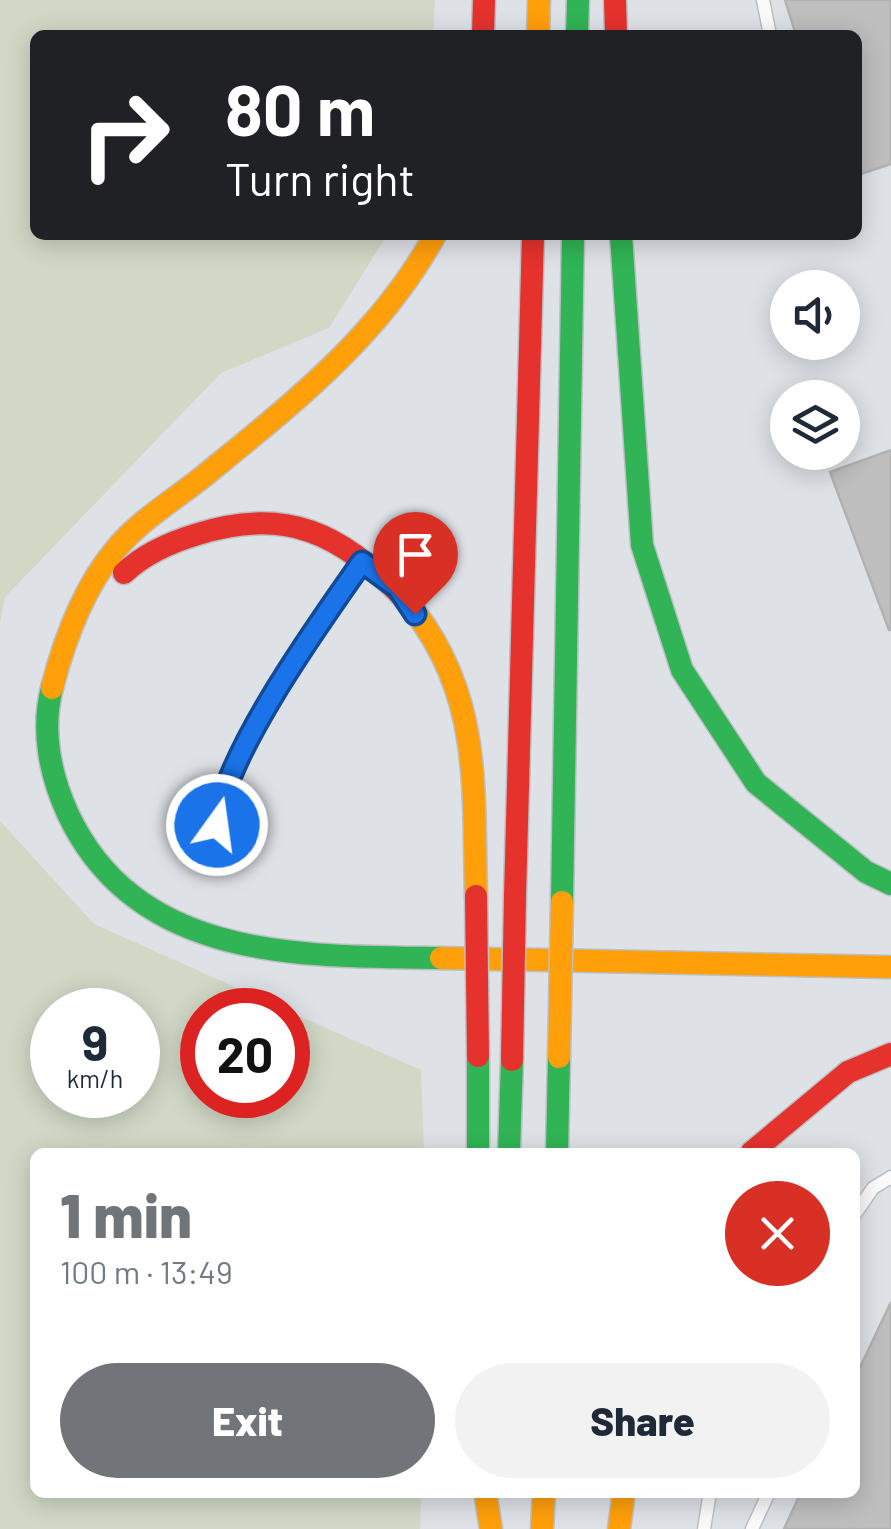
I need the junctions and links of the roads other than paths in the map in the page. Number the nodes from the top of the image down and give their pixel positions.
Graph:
1 (484, 0) edge
2 (539, 0) edge
3 (578, 0) edge
4 (616, 0) edge
5 (763, 0) edge
6 (482, 30) edge
7 (538, 30) edge
8 (577, 30) edge
9 (616, 30) edge
10 (769, 30) edge
11 (433, 240) edge
12 (533, 240) edge
13 (573, 240) edge
14 (621, 240) edge
15 (362, 562) junction
16 (70, 635) junction
17 (215, 850) dead end
18 (891, 884) edge
19 (891, 968) edge
20 (891, 1054) edge
21 (478, 1148) edge
22 (509, 1148) edge
23 (557, 1148) edge
24 (757, 1148) edge
25 (891, 1177) edge
26 (860, 1207) edge
27 (486, 1498) edge
28 (497, 1498) edge
29 (544, 1498) edge
30 (623, 1498) edge
31 (709, 1498) edge
32 (766, 1498) edge
33 (493, 1529) edge
34 (542, 1529) edge
35 (619, 1529) edge
36 (704, 1529) edge
37 (752, 1529) edge

1 - 6 highway
2 - 7 highway
3 - 8 highway
4 - 9 highway
5 - 10 lane
11 - 16 highway
12 - 22 highway, bridge
13 - 23 highway, bridge
14 - 18 highway
15 - 16 highway
15 - 17 lane
15 - 21 highway, bridge
16 - 19 highway
20 - 24 highway
25 - 26 lane
27 - 33 highway
28 - 33 highway
29 - 34 highway
30 - 35 highway
31 - 36 lane
32 - 37 lane

